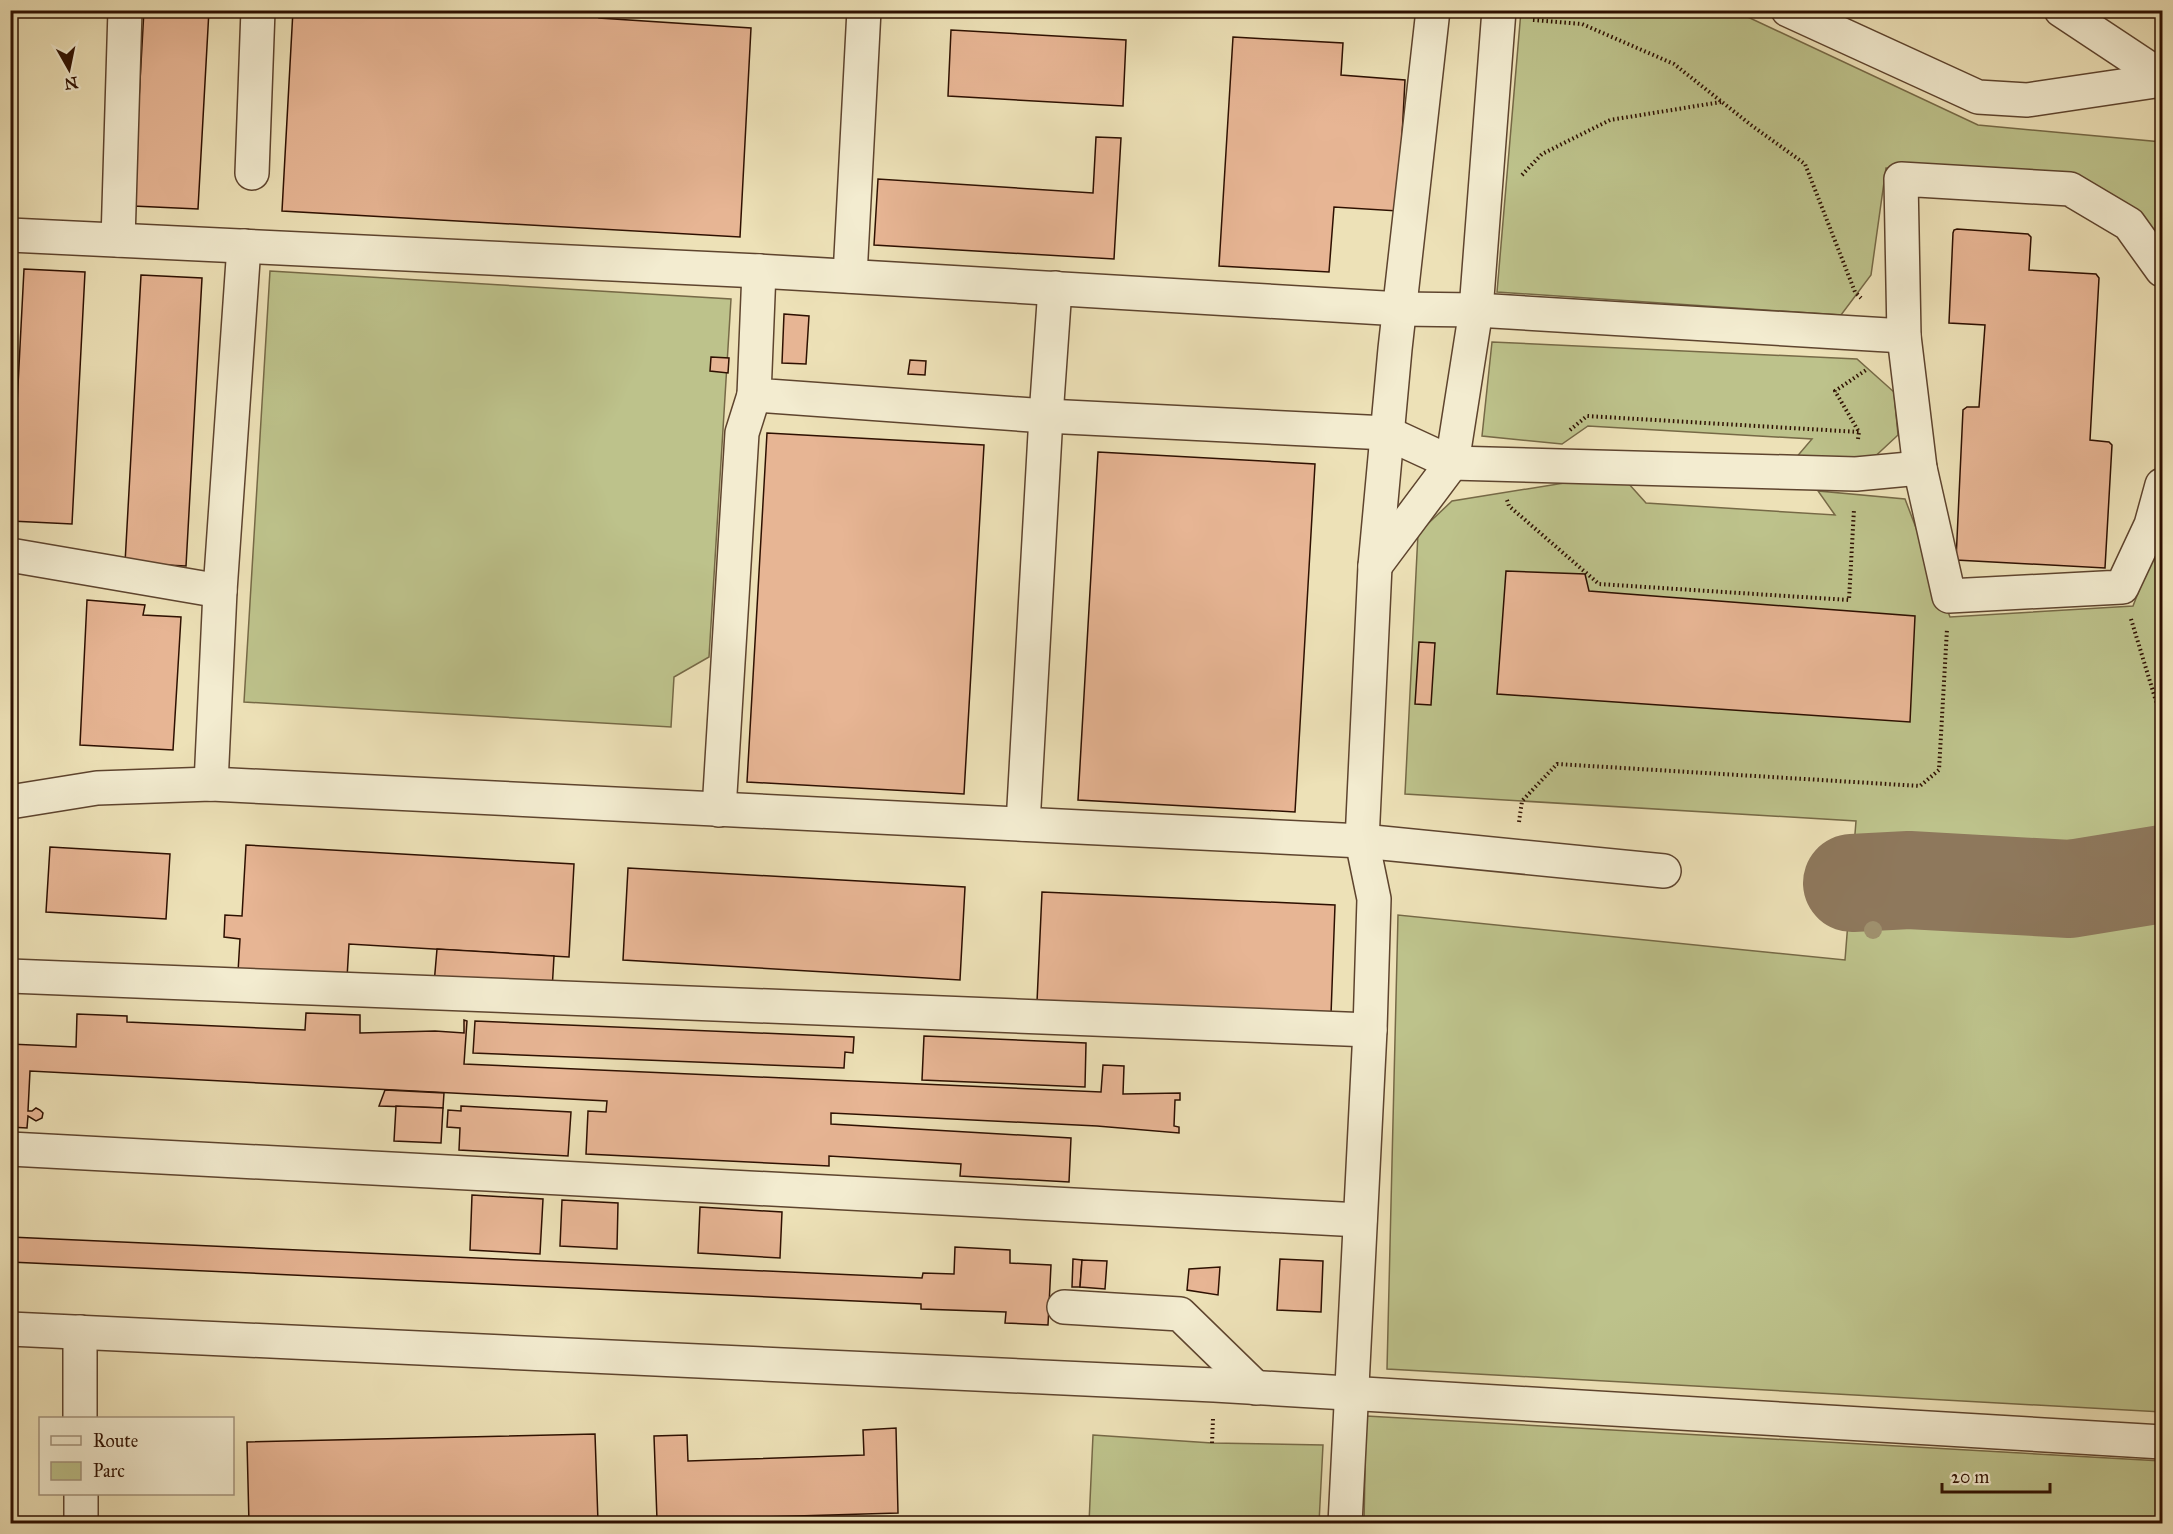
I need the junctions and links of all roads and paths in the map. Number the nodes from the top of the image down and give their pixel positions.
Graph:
1 (125, 10) edge
2 (258, 10) edge
3 (864, 10) edge
4 (1433, 10) edge
5 (1788, 10) edge
6 (2061, 10) edge
7 (1499, 14) edge
8 (2163, 78) edge
9 (1722, 102) junction
10 (252, 173) dead end
11 (1520, 178) dead end
12 (10, 234) edge
13 (118, 240) junction
14 (244, 246) junction
15 (2163, 270) edge
16 (759, 271) junction
17 (850, 276) junction
18 (1055, 288) junction
19 (1863, 299) dead end
20 (1401, 309) junction
21 (1476, 310) junction
22 (1904, 336) junction
23 (754, 395) junction
24 (1046, 416) junction
25 (1387, 433) junction
26 (1452, 463) junction
27 (1920, 468) junction
28 (2163, 485) edge
29 (10, 555) edge
30 (1375, 566) junction
31 (2122, 587) junction
32 (220, 591) junction
33 (1949, 596) junction
34 (2163, 722) edge
35 (211, 784) junction
36 (10, 802) edge
37 (719, 810) junction
38 (1023, 824) junction
39 (1362, 842) junction
40 (1515, 856) junction
41 (1664, 871) dead end
42 (10, 976) edge
43 (1370, 1030) junction
44 (10, 1149) edge
45 (1360, 1220) junction
46 (1064, 1307) dead end
47 (10, 1329) edge
48 (80, 1332) junction
49 (1256, 1388) junction
50 (1352, 1393) junction
51 (80, 1417) edge
52 (2163, 1442) edge
53 (81, 1495) edge
54 (81, 1524) edge
55 (1346, 1524) edge

1 - 13 lane
2 - 10 lane
3 - 17 lane
4 - 20 lane
5 - 8 lane
6 - 8 lane
7 - 9 path
7 - 21 lane
9 - 11 path
9 - 19 path
12 - 13 lane
13 - 14 lane
14 - 16 lane
14 - 32 lane
15 - 22 lane
16 - 17 lane
16 - 23 lane
17 - 18 lane
18 - 20 lane
18 - 24 lane
20 - 21 lane
20 - 25 lane
21 - 22 lane
21 - 26 lane
22 - 27 lane
23 - 24 lane
23 - 37 lane
24 - 25 lane
24 - 38 lane
25 - 26 lane
25 - 30 lane
26 - 27 lane
26 - 30 lane
27 - 33 lane
28 - 31 lane
29 - 32 lane
30 - 39 lane
31 - 33 lane
31 - 34 path
32 - 35 lane
33 - 40 path
35 - 36 lane
35 - 37 lane
37 - 38 lane
38 - 39 lane
39 - 40 lane
39 - 43 lane
40 - 41 lane
42 - 43 lane
43 - 45 lane
44 - 45 lane
45 - 50 lane
46 - 49 lane
47 - 48 lane
48 - 49 lane
48 - 51 lane
49 - 50 lane
50 - 52 lane
50 - 55 lane
53 - 54 lane

